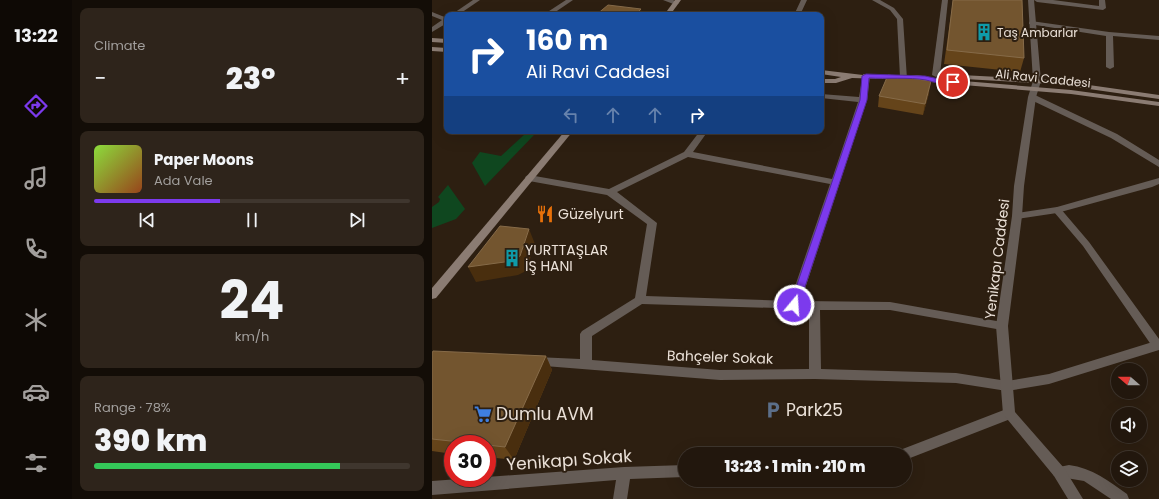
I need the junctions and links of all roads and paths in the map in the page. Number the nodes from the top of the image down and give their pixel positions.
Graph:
1 (477, 0) edge
2 (570, 0) edge
3 (666, 0) edge
4 (804, 0) edge
5 (875, 0) edge
6 (945, 0) edge
7 (1031, 0) edge
8 (1037, 0) edge
9 (1102, 0) edge
10 (677, 1) edge
11 (888, 2) edge
12 (459, 12) edge
13 (551, 12) edge
14 (669, 12) edge
15 (798, 12) edge
16 (432, 14) edge
17 (444, 19) edge
18 (444, 22) edge
19 (1031, 23) junction
20 (432, 30) edge
21 (1109, 34) junction
22 (1159, 38) edge
23 (432, 40) edge
24 (444, 41) edge
25 (432, 48) edge
26 (444, 50) edge
27 (1110, 67) dead end
28 (824, 72) edge
29 (936, 75) junction
30 (851, 76) junction
31 (866, 76) junction
32 (904, 77) junction
33 (925, 78) junction
34 (824, 81) edge
35 (1034, 89) junction
36 (824, 96) edge
37 (1159, 97) edge
38 (863, 100) junction
39 (1159, 104) edge
40 (566, 134) edge
41 (702, 134) edge
42 (687, 154) junction
43 (1159, 164) edge
44 (529, 178) junction
45 (1159, 181) edge
46 (836, 182) junction
47 (610, 192) junction
48 (1058, 210) junction
49 (1017, 216) junction
50 (432, 295) edge
51 (640, 300) junction
52 (794, 305) junction
53 (814, 305) junction
54 (1002, 326) junction
55 (1158, 345) edge
56 (525, 362) edge
57 (586, 364) junction
58 (815, 374) junction
59 (1007, 386) junction
60 (1009, 414) junction
61 (912, 451) edge
62 (678, 471) edge
63 (1059, 472) junction
64 (624, 474) junction
65 (432, 488) edge
66 (620, 499) edge
67 (1076, 499) edge
68 (1122, 499) edge

1 - 12 street
2 - 13 street
3 - 10 street
4 - 15 street
5 - 11 street
6 - 29 street
7 - 19 street, Yenikapı Caddesi
8 - 9 street
10 - 14 main road
11 - 32 street
16 - 17 street
18 - 20 street
19 - 21 street
19 - 35 street, Yenikapı Caddesi
21 - 22 street
21 - 27 street
23 - 24 main road
25 - 26 main road
28 - 30 main road, Ali Ravi Caddesi
29 - 33 main road, Ali Ravi Caddesi
29 - 35 main road, Ali Ravi Caddesi
30 - 31 main road, Ali Ravi Caddesi
30 - 34 main road, Ali Ravi Caddesi
31 - 32 main road, Ali Ravi Caddesi
31 - 38 street
32 - 33 main road, Ali Ravi Caddesi
33 - 35 main road, Ali Ravi Caddesi
35 - 37 main road, Ali Ravi Caddesi
35 - 39 main road, Ali Ravi Caddesi
35 - 43 street
35 - 49 street, Yenikapı Caddesi
36 - 38 street
38 - 46 street
40 - 44 main road
41 - 42 street
42 - 46 street
42 - 47 street
44 - 47 street
44 - 50 main road
45 - 48 street
46 - 52 street
47 - 51 street
48 - 49 street
48 - 55 lane
49 - 54 street, Yenikapı Caddesi
51 - 52 street
51 - 57 street
52 - 53 street
53 - 54 street
53 - 58 street
54 - 59 street, Yenikapı Caddesi
55 - 59 street, Bahçeler Sokak
56 - 57 street, Bahçeler Sokak
57 - 58 street, Bahçeler Sokak
58 - 59 street, Bahçeler Sokak
59 - 60 street, Yenikapı Caddesi
60 - 61 street
60 - 63 street
62 - 64 street, Yenikapı Sokak
63 - 67 street
63 - 68 street
64 - 65 street, Yenikapı Sokak
64 - 66 street

